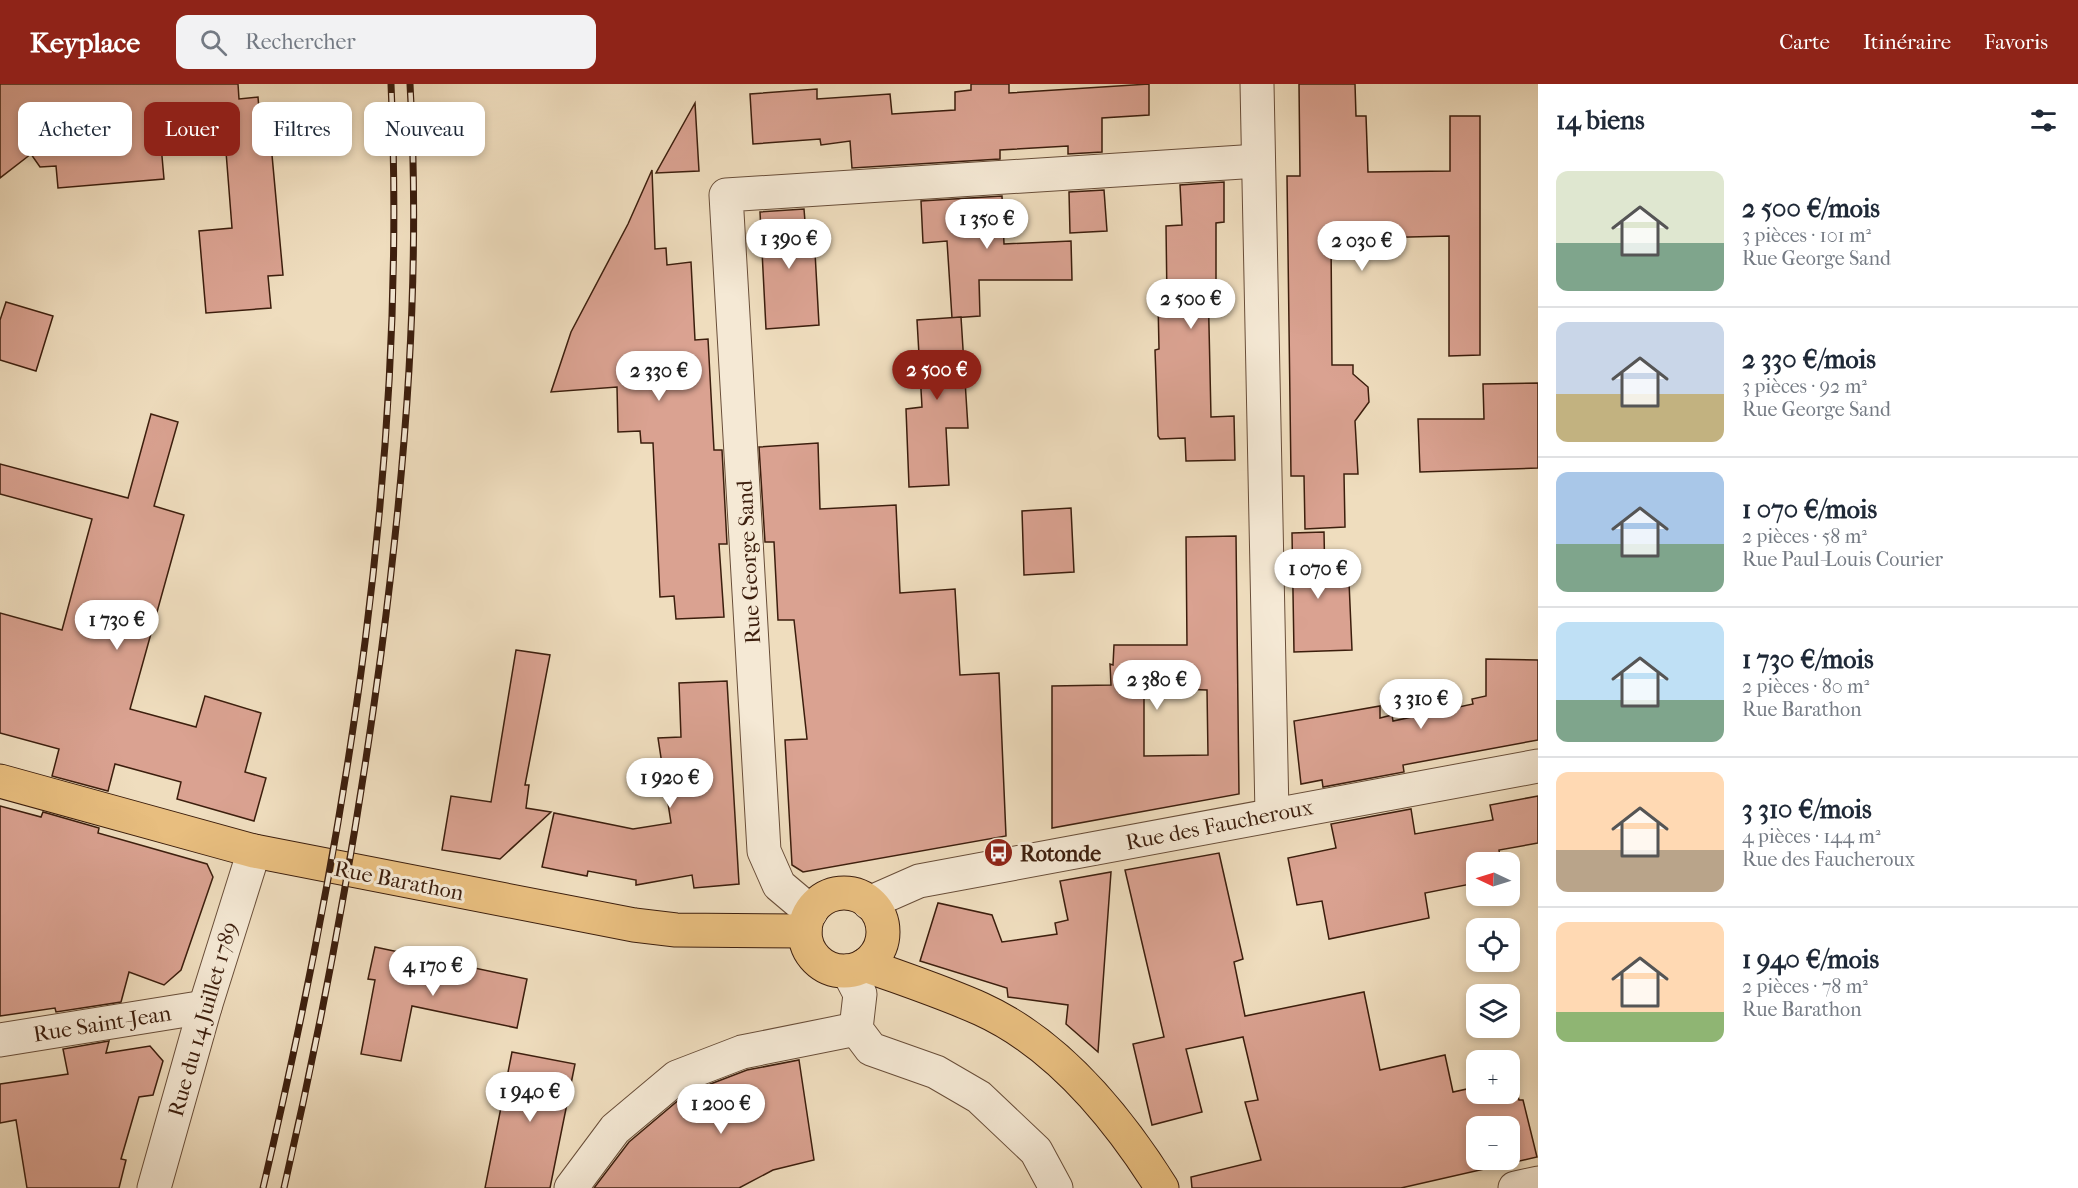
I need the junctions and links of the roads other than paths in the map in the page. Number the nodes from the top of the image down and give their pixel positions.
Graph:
1 (1257, 84) edge
2 (1258, 161) junction
3 (1538, 766) edge
4 (0, 781) edge
5 (1272, 814) junction
6 (254, 851) junction
7 (869, 903) junction
8 (808, 922) junction
9 (856, 968) junction
10 (205, 1007) junction
11 (856, 1029) junction
12 (0, 1040) edge
13 (1538, 1183) edge
14 (154, 1188) edge
15 (571, 1188) edge
16 (1056, 1188) edge
17 (1162, 1188) edge
18 (1515, 1188) edge

1 - 2 street
2 - 5 street
2 - 8 street, Rue George Sand
3 - 5 street, Rue des Faucheroux
4 - 6 main road, Rue Barathon
5 - 7 street, Rue des Faucheroux
6 - 8 main road, Rue Barathon
6 - 10 street, Rue du 14 Juillet 1789
7 - 8 main road
7 - 9 main road
8 - 9 main road
9 - 11 street
9 - 17 main road
10 - 12 street, Rue Saint-Jean
10 - 14 street, Rue du 14 Juillet 1789
11 - 15 street
11 - 16 street
13 - 18 street

